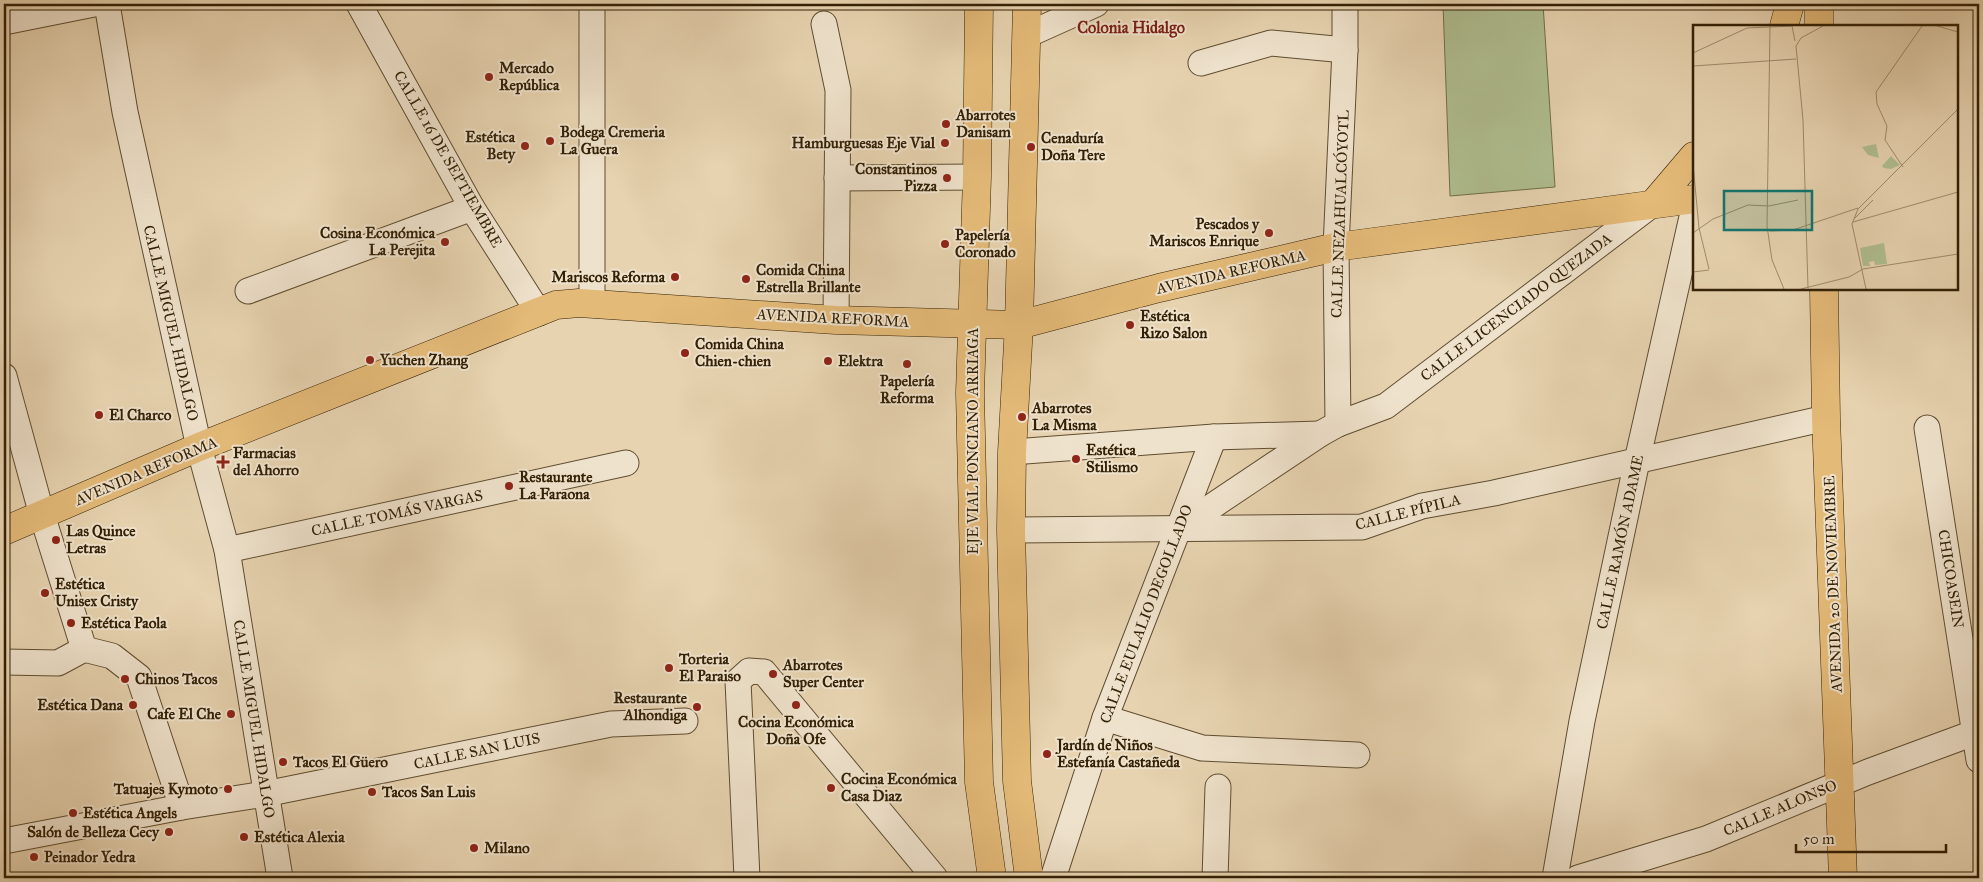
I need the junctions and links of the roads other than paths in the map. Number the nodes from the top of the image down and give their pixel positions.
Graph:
1 (94, 4) edge
2 (107, 4) edge
3 (360, 4) edge
4 (592, 4) edge
5 (979, 4) edge
6 (1027, 4) edge
7 (1096, 4) edge
8 (1345, 4) edge
9 (1790, 4) edge
10 (1819, 4) edge
11 (4, 22) edge
12 (824, 24) dead end
13 (1784, 25) edge
14 (1819, 25) edge
15 (1027, 35) junction
16 (1345, 50) junction
17 (1201, 63) dead end
18 (1693, 157) edge
19 (838, 178) junction
20 (977, 178) junction
21 (1693, 199) edge
22 (1654, 203) junction
23 (472, 208) junction
24 (1693, 212) edge
25 (1336, 247) junction
26 (1824, 290) edge
27 (248, 292) dead end
28 (592, 304) junction
29 (539, 313) junction
30 (836, 320) junction
31 (972, 323) junction
32 (1019, 325) junction
33 (4, 376) edge
34 (1826, 418) junction
35 (1927, 428) dead end
36 (1329, 429) junction
37 (1214, 436) junction
38 (199, 448) junction
39 (1012, 452) junction
40 (1637, 461) junction
41 (626, 463) dead end
42 (42, 515) junction
43 (1178, 529) junction
44 (1011, 530) junction
45 (4, 531) edge
46 (226, 550) junction
47 (84, 649) junction
48 (4, 662) edge
49 (1105, 718) junction
50 (685, 721) dead end
51 (1977, 731) edge
52 (1357, 754) dead end
53 (1979, 760) edge
54 (1841, 783) junction
55 (1218, 787) dead end
56 (265, 794) junction
57 (182, 807) junction
58 (4, 840) edge
59 (280, 878) edge
60 (747, 878) edge
61 (935, 878) edge
62 (992, 878) edge
63 (1029, 878) edge
64 (1053, 878) edge
65 (1215, 878) edge
66 (1555, 878) edge
67 (1578, 878) edge
68 (1843, 878) edge

1 - 11 street
2 - 38 street, CALLE MIGUEL HIDALGO
3 - 23 street, CALLE 16 DE SEPTIEMBRE
4 - 28 street
5 - 20 main road, EJE VIAL PONCIANO ARRIAGA
6 - 15 main road
7 - 15 street
8 - 16 street, CALLE NEZAHUALCÓYOTL
9 - 13 main road
10 - 14 main road
12 - 19 street
15 - 32 main road
16 - 17 street
16 - 25 street, CALLE NEZAHUALCÓYOTL
18 - 22 main road, CALLE LICENCIADO QUEZADA
19 - 20 street
19 - 30 street
20 - 31 main road, EJE VIAL PONCIANO ARRIAGA
21 - 22 main road, AVENIDA REFORMA
22 - 25 main road, AVENIDA REFORMA
22 - 36 street, CALLE LICENCIADO QUEZADA
23 - 27 street
23 - 29 street, CALLE 16 DE SEPTIEMBRE
24 - 40 street, CALLE RAMÓN ADAME
25 - 32 main road, AVENIDA REFORMA
25 - 36 street, CALLE NEZAHUALCÓYOTL
26 - 34 main road, AVENIDA 20 DE NOVIEMBRE
28 - 29 main road, AVENIDA REFORMA
28 - 30 main road, AVENIDA REFORMA
29 - 38 main road, AVENIDA REFORMA
30 - 31 main road, AVENIDA REFORMA
31 - 32 main road, AVENIDA REFORMA
31 - 62 main road, EJE VIAL PONCIANO ARRIAGA
32 - 39 main road
33 - 42 street
34 - 40 street, CALLE PÍPILA
34 - 54 main road, AVENIDA 20 DE NOVIEMBRE
35 - 51 street, CHICOASEIN
36 - 37 street, CALLE LICENCIADO QUEZADA
36 - 43 street, CALLE LICENCIADO QUEZADA
37 - 39 street, CALLE LICENCIADO QUEZADA
37 - 43 street, CALLE EULALIO DEGOLLADO
38 - 42 main road, AVENIDA REFORMA
38 - 46 street, CALLE MIGUEL HIDALGO
39 - 44 main road
40 - 43 street, CALLE PÍPILA
40 - 66 street, CALLE RAMÓN ADAME
41 - 46 street, CALLE TOMÁS VARGAS
42 - 45 main road, AVENIDA REFORMA
42 - 47 street
43 - 44 street, CALLE PÍPILA
43 - 49 street, CALLE EULALIO DEGOLLADO
44 - 63 main road
46 - 56 street, CALLE MIGUEL HIDALGO
47 - 48 street
47 - 57 street
49 - 52 street
49 - 64 street, CALLE EULALIO DEGOLLADO
50 - 56 street, CALLE SAN LUIS
51 - 53 street, CHICOASEIN
51 - 54 street, CALLE ALONSO
54 - 67 street, CALLE ALONSO
54 - 68 main road, AVENIDA 20 DE NOVIEMBRE
55 - 65 street
56 - 57 street, CALLE SAN LUIS
56 - 59 street, CALLE MIGUEL HIDALGO
57 - 58 street, CALLE SAN LUIS
60 - 61 street

